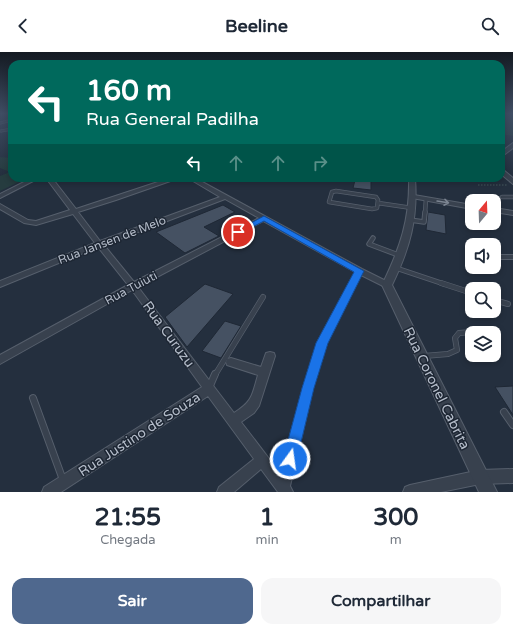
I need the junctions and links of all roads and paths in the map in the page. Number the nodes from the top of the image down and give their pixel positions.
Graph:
1 (513, 145) edge
2 (505, 152) edge
3 (505, 176) edge
4 (28, 182) edge
5 (52, 182) edge
6 (164, 182) edge
7 (198, 182) edge
8 (412, 182) edge
9 (511, 184) edge
10 (478, 185) dead end
11 (0, 196) edge
12 (225, 197) junction
13 (414, 197) junction
14 (502, 197) dead end
15 (513, 197) edge
16 (426, 199) junction
17 (378, 203) junction
18 (0, 206) edge
19 (465, 206) edge
20 (412, 208) junction
21 (74, 211) junction
22 (501, 211) edge
23 (513, 213) edge
24 (264, 218) junction
25 (410, 220) junction
26 (373, 238) dead end
27 (99, 244) junction
28 (401, 256) junction
29 (502, 257) dead end
30 (513, 257) edge
31 (395, 268) junction
32 (359, 271) junction
33 (0, 284) edge
34 (387, 285) junction
35 (133, 286) junction
36 (465, 291) edge
37 (263, 297) dead end
38 (501, 302) edge
39 (508, 304) dead end
40 (465, 333) edge
41 (270, 356) dead end
42 (421, 356) junction
43 (0, 360) edge
44 (231, 362) dead end
45 (266, 373) junction
46 (209, 388) junction
47 (33, 398) dead end
48 (504, 412) dead end
49 (233, 421) junction
50 (513, 425) edge
51 (262, 460) junction
52 (513, 476) edge
53 (64, 483) junction
54 (484, 485) edge
55 (284, 490) edge
56 (49, 492) edge
57 (224, 492) edge
58 (410, 492) edge

1 - 2 street
3 - 9 street
4 - 11 street
5 - 21 street, Rua Curuzu
6 - 21 street
7 - 12 street
8 - 13 street
9 - 10 path
12 - 24 street
12 - 27 street, Rua Jansen de Melo
13 - 16 street
13 - 20 street
14 - 15 lane
16 -> 19 street
16 - 25 lane
17 - 17 lane
17 - 20 lane
18 - 21 street
20 - 25 street
21 - 27 street, Rua Curuzu
22 - 23 street
24 - 32 street
24 - 35 street, Rua Tuiuti
25 - 28 street
26 - 28 lane
27 - 33 street, Rua Jansen de Melo
27 - 35 street, Rua Curuzu
28 - 31 street
29 - 30 street
31 - 34 street
31 - 36 lane
32 - 34 street
32 - 55 street
34 - 42 street, Rua Coronel Cabrita
35 - 43 street, Rua Tuiuti
35 - 46 street, Rua Curuzu
37 - 46 lane
38 - 39 lane
40 - 42 lane
41 - 45 street
42 - 54 street, Rua Coronel Cabrita
44 - 45 street
45 - 49 street
46 - 49 street, Rua Curuzu
46 - 53 street, Rua Justino de Souza
47 - 53 lane
48 - 50 lane
49 - 51 street, Rua Curuzu
51 - 55 street, Rua Curuzu
51 - 57 street
52 - 54 street
53 - 56 street, Rua Justino de Souza
54 - 58 street

